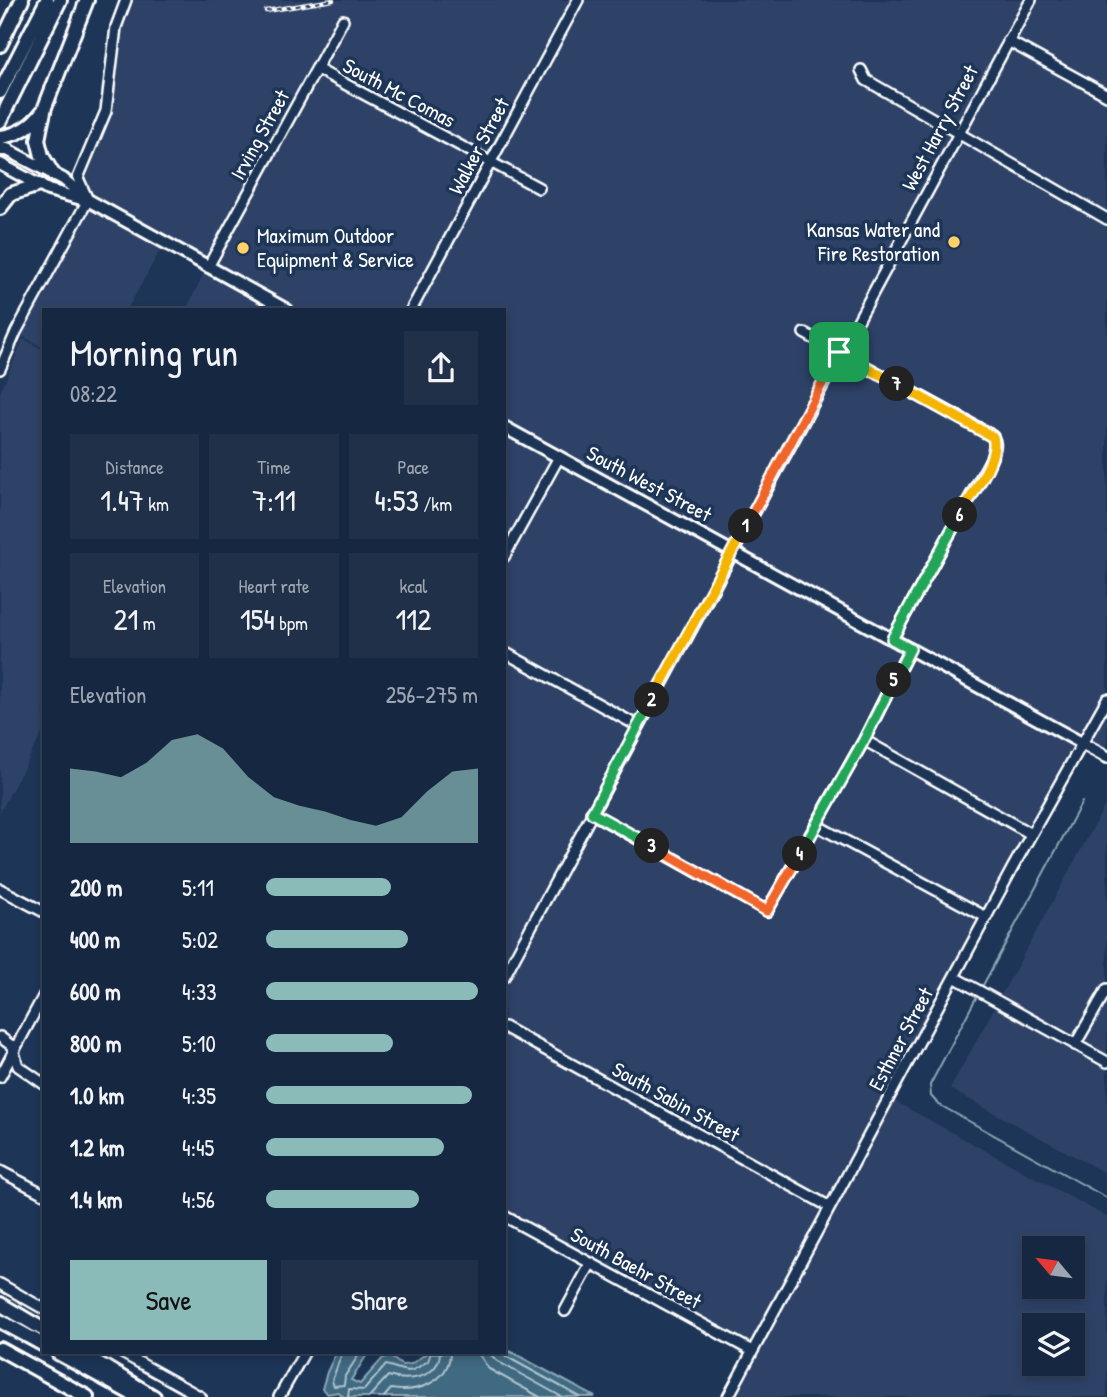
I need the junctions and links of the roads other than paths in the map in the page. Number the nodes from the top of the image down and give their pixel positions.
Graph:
1 (22, 0) edge
2 (47, 0) edge
3 (60, 0) edge
4 (87, 0) edge
5 (126, 0) edge
6 (578, 0) edge
7 (1031, 0) edge
8 (343, 20) dead end
9 (3, 31) edge
10 (1008, 41) junction
11 (0, 45) edge
12 (317, 69) junction
13 (861, 69) dead end
14 (16, 75) junction
15 (0, 92) edge
16 (1107, 95) edge
17 (45, 107) junction
18 (0, 121) edge
19 (958, 133) junction
20 (3, 143) edge
21 (491, 162) junction
22 (0, 164) edge
23 (53, 174) junction
24 (40, 186) junction
25 (539, 188) dead end
26 (88, 200) junction
27 (0, 208) edge
28 (1107, 219) edge
29 (208, 267) junction
30 (283, 308) edge
31 (412, 308) edge
32 (804, 333) dead end
33 (839, 352) junction
34 (0, 369) edge
35 (506, 428) edge
36 (559, 457) junction
37 (733, 551) junction
38 (506, 553) edge
39 (892, 639) junction
40 (910, 649) junction
41 (506, 653) edge
42 (1107, 699) edge
43 (638, 726) junction
44 (864, 740) junction
45 (1080, 743) junction
46 (1107, 757) edge
47 (592, 813) junction
48 (816, 825) junction
49 (1031, 834) junction
50 (0, 889) edge
51 (42, 911) edge
52 (986, 917) junction
53 (506, 973) edge
54 (954, 977) junction
55 (1107, 989) edge
56 (42, 999) edge
57 (506, 1028) edge
58 (0, 1037) edge
59 (1075, 1045) junction
60 (14, 1051) junction
61 (1107, 1062) edge
62 (0, 1077) edge
63 (42, 1083) edge
64 (0, 1171) edge
65 (42, 1193) edge
66 (830, 1207) junction
67 (506, 1217) edge
68 (591, 1263) junction
69 (0, 1284) edge
70 (0, 1304) edge
71 (42, 1307) edge
72 (565, 1311) dead end
73 (0, 1321) edge
74 (42, 1329) edge
75 (42, 1344) edge
76 (0, 1349) edge
77 (752, 1352) junction
78 (60, 1354) edge
79 (83, 1354) edge
80 (124, 1354) edge
81 (303, 1354) edge
82 (87, 1397) edge
83 (138, 1397) edge
84 (154, 1397) edge
85 (201, 1397) edge
86 (279, 1397) edge
87 (728, 1397) edge

1 - 9 highway
2 - 14 highway
3 - 14 highway
4 - 17 highway
5 - 26 street
6 - 21 street, Walker Street
7 - 10 street, West Harry Street
8 - 12 street, Irving Street
9 - 11 highway
10 - 16 street
10 - 19 street, West Harry Street
12 - 21 street, South Mc Comas
12 - 29 street, Irving Street
13 - 19 street
14 - 15 highway
14 - 18 highway
17 - 20 highway
17 - 23 highway
19 - 28 street
19 - 33 street, West Harry Street
20 - 23 main road
21 - 25 street, South Mc Comas
21 - 31 street, Walker Street
22 - 24 main road
23 - 26 main road
24 - 26 main road
24 - 27 highway
26 - 29 main road
26 - 34 street
29 - 30 main road
32 - 33 street
33 - 37 street, West Harry Street
33 - 39 street
35 - 36 main road, South West Street
36 - 37 main road, South West Street
36 - 38 street
37 - 39 main road, South West Street
37 - 43 street, West Harry Street
39 - 40 main road, South West Street
40 - 44 street
40 - 45 main road, South West Street
41 - 43 street
42 - 45 street, Esthner Street
43 - 47 street, West Harry Street
44 - 48 street
44 - 49 street
45 - 46 main road, South West Street
45 - 49 street, Esthner Street
47 - 48 street
47 - 53 street, West Harry Street
48 - 52 street
49 - 52 street, Esthner Street
50 - 51 street
52 - 54 street, Esthner Street
54 - 59 street
54 - 66 street, Esthner Street
55 - 59 street
56 - 60 street
57 - 66 street, South Sabin Street
58 - 60 street
59 - 61 street
60 - 62 street
60 - 63 street
64 - 65 street
66 - 77 street, Esthner Street
67 - 68 street, South Baehr Street
68 - 72 street
68 - 77 street, South Baehr Street
69 - 71 street
70 - 74 highway
73 - 75 highway
76 - 82 highway
77 - 87 street, Esthner Street
78 - 83 highway
79 - 84 highway
80 - 85 street
81 - 86 street

